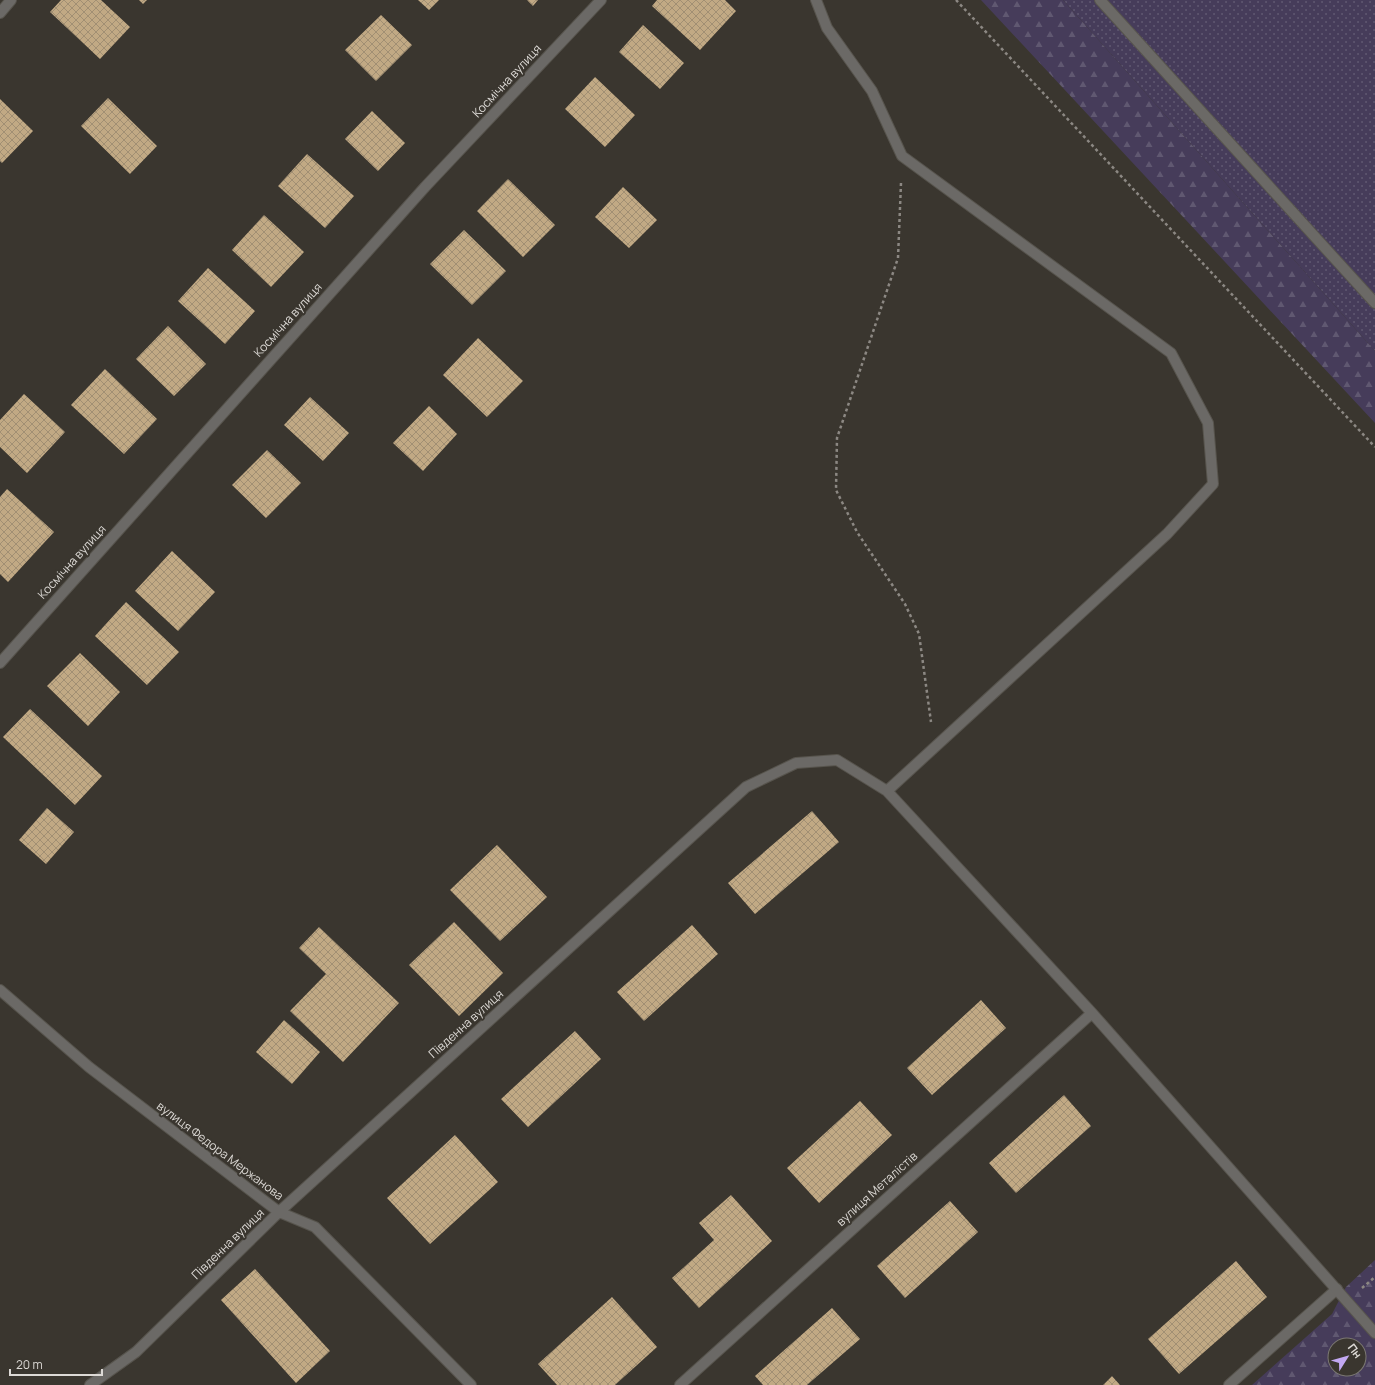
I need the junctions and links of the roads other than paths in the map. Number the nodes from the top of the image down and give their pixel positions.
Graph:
1 (11, 0) edge
2 (601, 0) edge
3 (816, 0) edge
4 (1100, 0) edge
5 (0, 13) edge
6 (1375, 303) edge
7 (0, 663) edge
8 (887, 791) junction
9 (0, 990) edge
10 (1092, 1013) junction
11 (279, 1212) junction
12 (1337, 1289) junction
13 (1375, 1333) edge
14 (90, 1385) edge
15 (471, 1385) edge
16 (680, 1385) edge
17 (1229, 1385) edge

1 - 5 street
2 - 7 street, Космічна вулиця
3 - 8 street
4 - 6 street
8 - 10 street, Південна вулиця
8 - 11 street, Південна вулиця
9 - 11 street, вулиця Федора Мержанова
10 - 12 street, Південна вулиця
10 - 16 street, вулиця Металістів
11 - 14 street, Південна вулиця
11 - 15 street, вулиця Федора Мержанова
12 - 13 street, Південна вулиця
12 - 17 street

